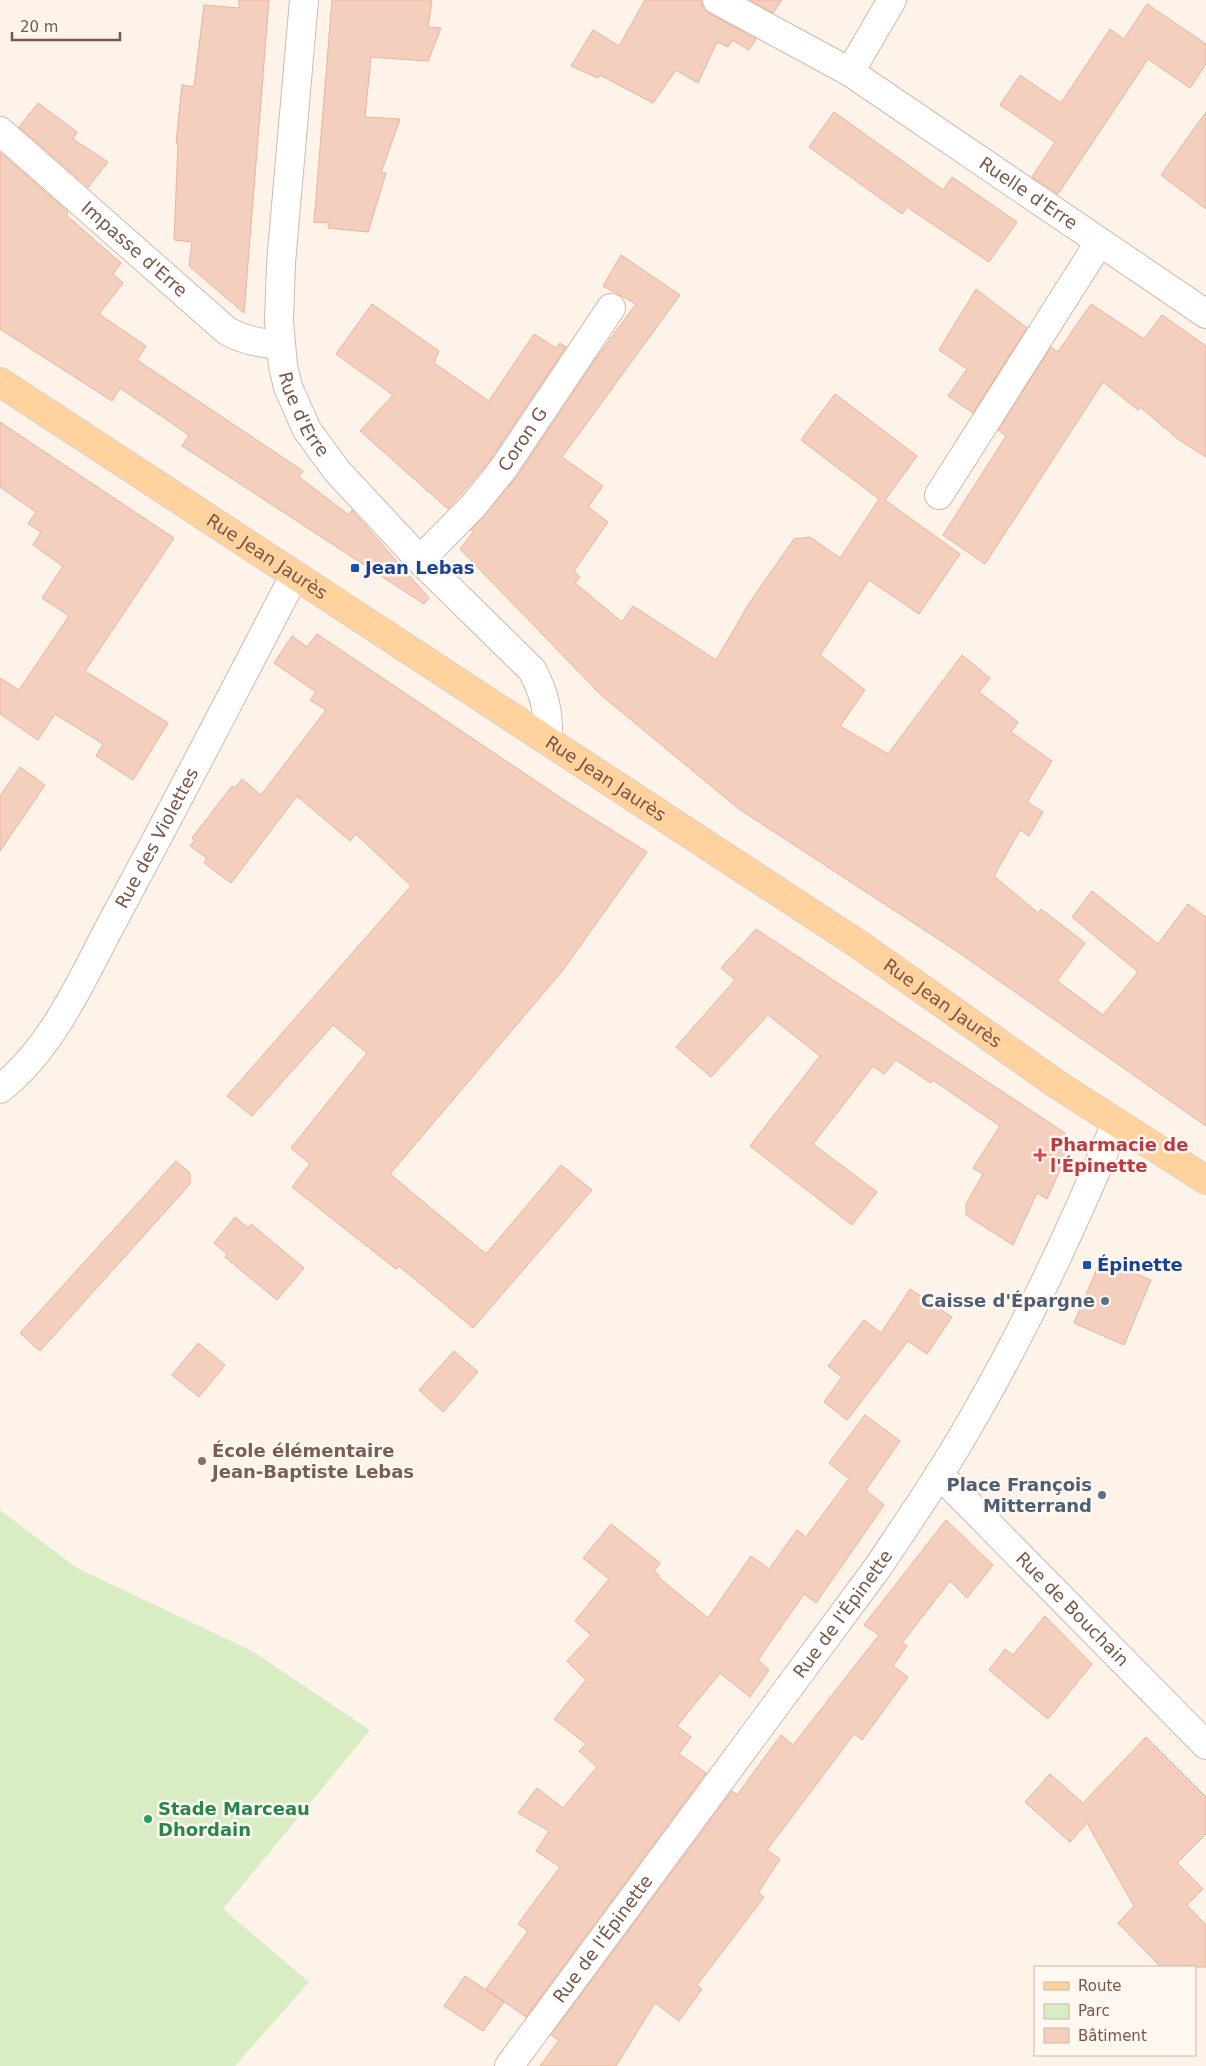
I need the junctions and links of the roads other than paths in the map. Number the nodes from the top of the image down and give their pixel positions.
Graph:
1 (304, 0) edge
2 (717, 0) edge
3 (892, 0) edge
4 (850, 72) junction
5 (0, 131) edge
6 (1099, 244) junction
7 (611, 308) dead end
8 (1206, 314) edge
9 (280, 345) junction
10 (0, 382) edge
11 (939, 494) dead end
12 (420, 560) junction
13 (294, 576) junction
14 (548, 740) junction
15 (0, 1089) edge
16 (1116, 1124) junction
17 (1206, 1180) edge
18 (939, 1474) junction
19 (1206, 1745) edge
20 (509, 2066) edge

1 - 9 street, Rue d'Erre
2 - 4 street, Ruelle d'Erre
3 - 4 street
4 - 6 street, Ruelle d'Erre
5 - 9 street, Impasse d'Erre
6 - 8 street, Ruelle d'Erre
6 - 11 street
7 - 12 street, Coron G
9 - 12 street, Rue d'Erre
10 - 13 main road, Rue Jean Jaurès
12 - 14 street, Rue d'Erre
13 - 14 main road, Rue Jean Jaurès
13 - 15 street, Rue des Violettes
14 - 16 main road, Rue Jean Jaurès
16 - 17 main road, Rue Jean Jaurès
16 - 18 street, Rue de l'Épinette
18 - 19 street, Rue de Bouchain
18 - 20 street, Rue de l'Épinette

